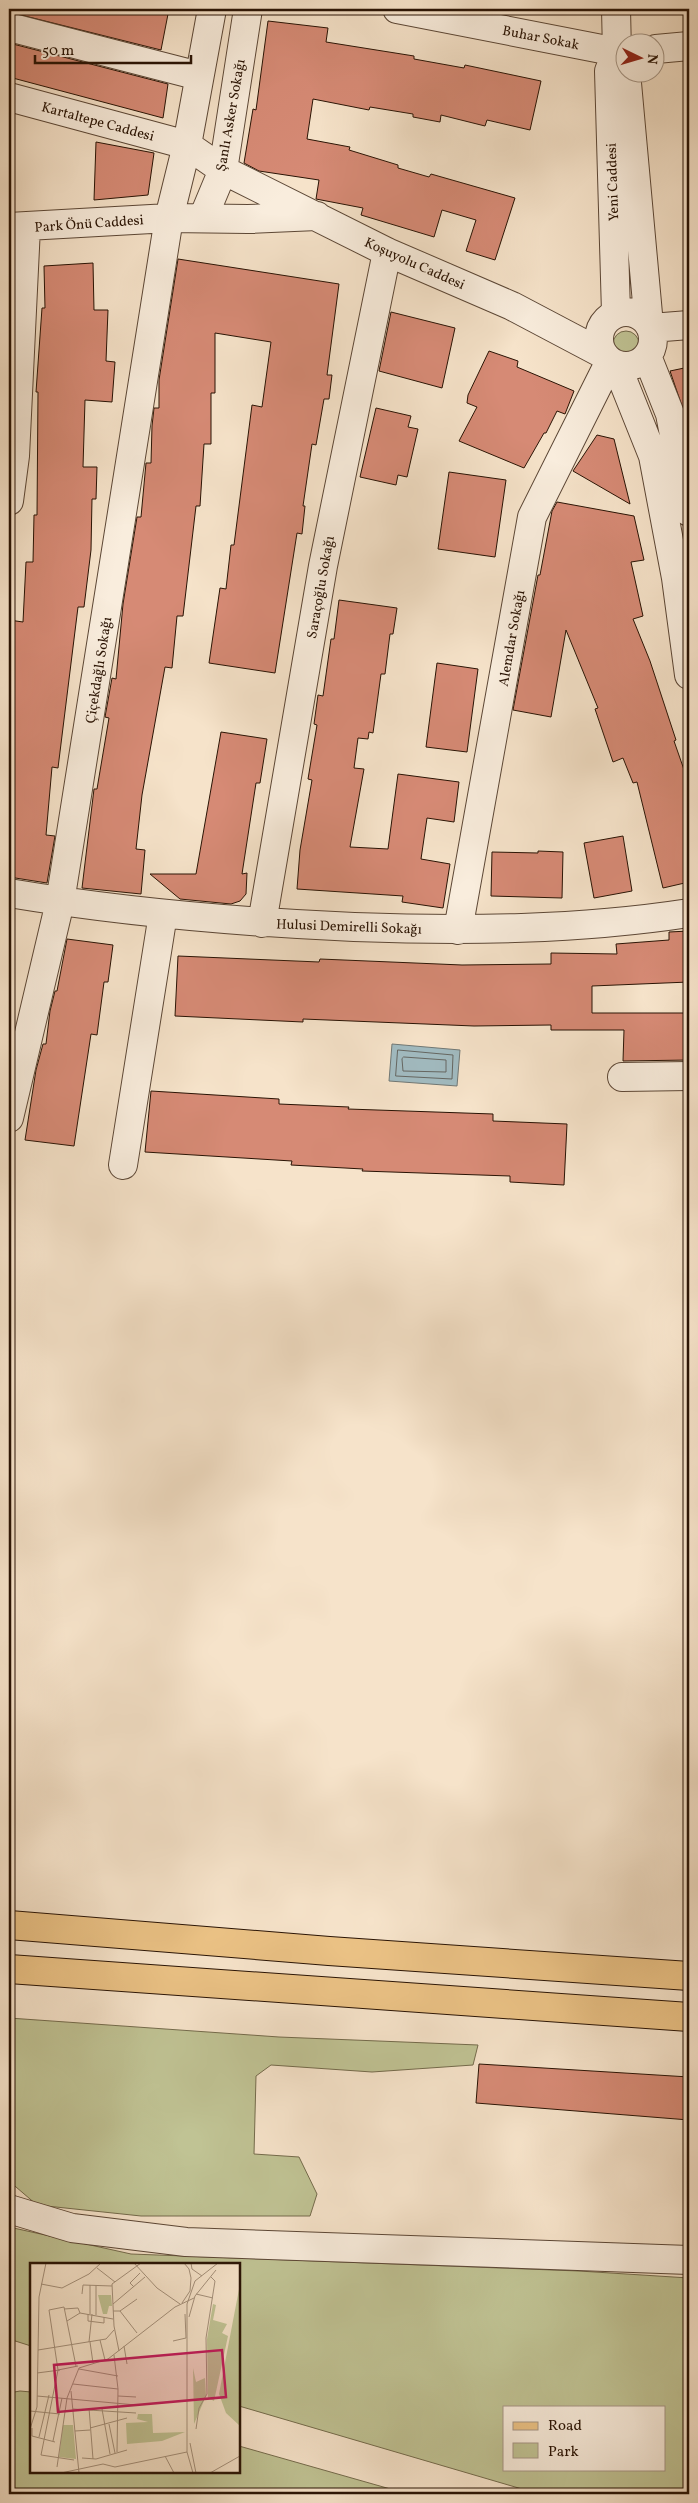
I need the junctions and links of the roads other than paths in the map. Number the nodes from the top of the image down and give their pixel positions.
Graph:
1 (212, 9) edge
2 (248, 9) edge
3 (397, 9) edge
4 (616, 9) edge
5 (9, 28) edge
6 (619, 32) edge
7 (689, 46) edge
8 (666, 48) edge
9 (616, 60) edge
10 (616, 66) edge
11 (199, 76) junction
12 (625, 82) edge
13 (9, 97) edge
14 (187, 146) junction
15 (223, 170) junction
16 (319, 216) junction
17 (169, 218) junction
18 (203, 218) junction
19 (18, 227) edge
20 (387, 252) junction
21 (689, 325) edge
22 (650, 327) junction
23 (609, 345) junction
24 (647, 356) junction
25 (12, 456) edge
26 (9, 501) edge
27 (689, 512) edge
28 (683, 576) edge
29 (689, 675) edge
30 (9, 893) edge
31 (60, 902) junction
32 (689, 913) edge
33 (163, 914) junction
34 (262, 923) junction
35 (458, 930) junction
36 (689, 1076) edge
37 (622, 1077) dead end
38 (9, 1118) edge
39 (123, 1164) dead end
40 (9, 1925) edge
41 (9, 1969) edge
42 (689, 1976) edge
43 (689, 2017) edge
44 (9, 2209) edge
45 (689, 2260) edge

1 - 11 street
2 - 15 street, Şanlı Asker Sokağı
3 - 9 street, Buhar Sokak
4 - 6 street, Yeni Caddesi
5 - 11 street
7 - 8 street
10 - 23 street, Yeni Caddesi
11 - 14 street
12 - 22 street, Yeni Caddesi
13 - 14 street, Kartaltepe Caddesi
14 - 15 street, Koşuyolu Caddesi
14 - 17 street
15 - 16 street, Koşuyolu Caddesi
15 - 18 street, Şanlı Asker Sokağı
16 - 18 street
16 - 20 street, Koşuyolu Caddesi
17 - 18 street
17 - 19 street, Park Önü Caddesi
17 - 31 street, Çiçekdağlı Sokağı
19 - 25 street
20 - 23 street, Koşuyolu Caddesi
20 - 34 street, Saraçoğlu Sokağı
21 - 22 street
22 - 23 street, Koşuyolu Caddesi
22 - 24 street, Yeni Caddesi
23 - 24 street
23 - 28 street
23 - 35 street, Alemdar Sokağı
24 - 27 street
25 - 26 street
28 - 29 street
30 - 31 street, Hulusi Demirelli Sokağı
31 - 33 street, Hulusi Demirelli Sokağı
31 - 38 street, Çiçekdağlı Sokağı
32 - 35 street, Hulusi Demirelli Sokağı
33 - 34 street, Hulusi Demirelli Sokağı
33 - 39 street
34 - 35 street, Hulusi Demirelli Sokağı
36 - 37 street
40 - 42 main road
41 - 43 main road
44 - 45 street

